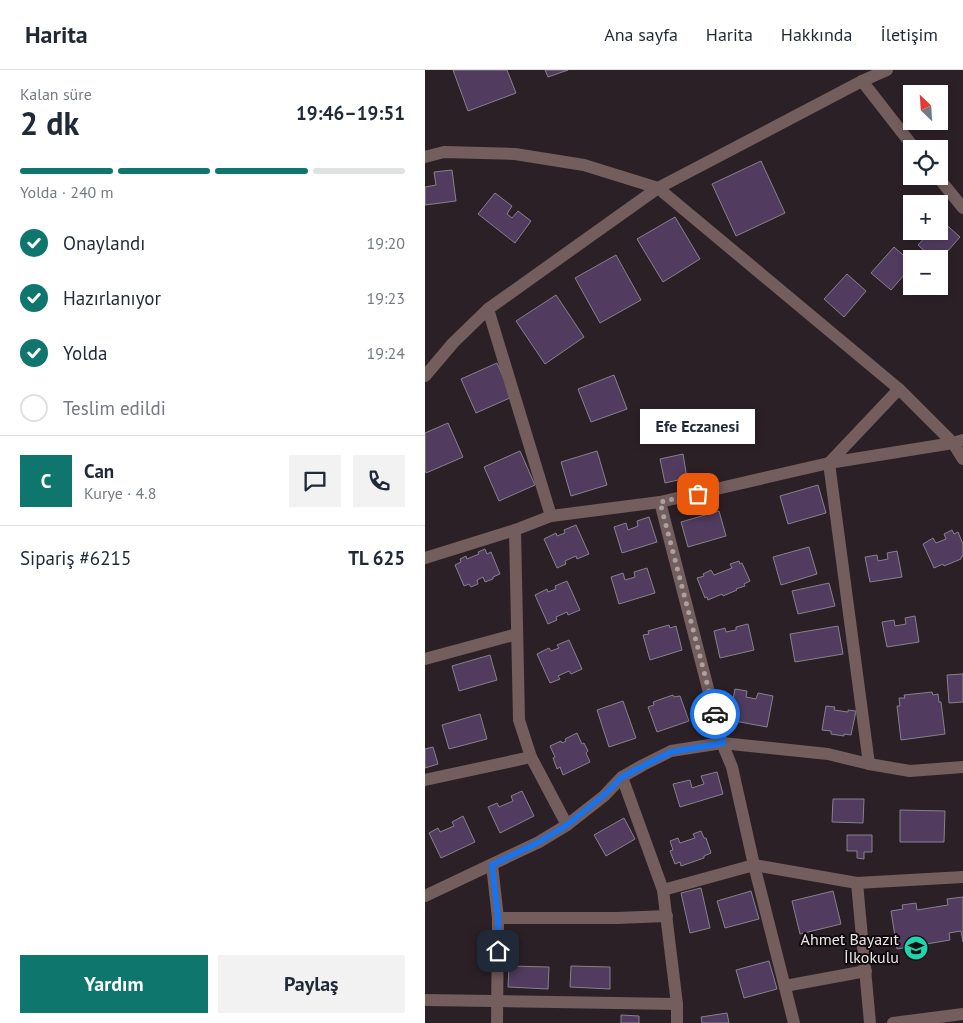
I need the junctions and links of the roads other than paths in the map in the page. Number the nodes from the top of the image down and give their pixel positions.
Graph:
1 (887, 70) edge
2 (862, 81) junction
3 (908, 140) edge
4 (425, 157) edge
5 (944, 185) edge
6 (657, 188) junction
7 (963, 208) edge
8 (488, 309) junction
9 (425, 376) edge
10 (899, 389) junction
11 (958, 442) edge
12 (963, 460) edge
13 (829, 463) junction
14 (660, 502) junction
15 (551, 516) junction
16 (515, 530) junction
17 (425, 558) edge
18 (517, 634) junction
19 (425, 659) edge
20 (723, 743) junction
21 (531, 757) junction
22 (869, 764) junction
23 (963, 767) edge
24 (622, 777) junction
25 (425, 780) edge
26 (567, 825) junction
27 (492, 865) junction
28 (754, 865) junction
29 (963, 877) edge
30 (857, 883) junction
31 (663, 890) junction
32 (425, 896) edge
33 (667, 916) junction
34 (498, 918) junction
35 (866, 971) junction
36 (785, 986) junction
37 (425, 1000) edge
38 (497, 1001) junction
39 (677, 1004) junction
40 (963, 1014) edge
41 (497, 1023) edge
42 (677, 1023) edge
43 (794, 1023) edge
44 (871, 1023) edge
45 (893, 1023) edge

1 - 2 street
2 - 3 street
2 - 6 street
4 - 6 street
5 - 7 street
6 - 8 street
6 - 10 street
8 - 9 street
8 - 15 street
10 - 11 street
10 - 13 street
11 - 12 street
11 - 13 street
13 - 14 street
13 - 22 street
14 - 15 street
14 - 20 street
15 - 16 street
16 - 17 street
16 - 18 street
18 - 19 street
18 - 21 street
20 - 22 street
20 - 24 street
20 - 28 street
21 - 25 street
21 - 26 street
22 - 23 street
24 - 26 street
24 - 31 street
26 - 27 street
27 - 32 street
27 - 34 street
28 - 30 street
28 - 31 street
28 - 36 street
29 - 30 street
30 - 35 street
31 - 33 street
33 - 34 street
33 - 39 street
34 - 38 street
35 - 36 street
35 - 44 street
36 - 43 street
37 - 38 street
38 - 39 street
38 - 41 street
39 - 42 street
40 - 45 street

